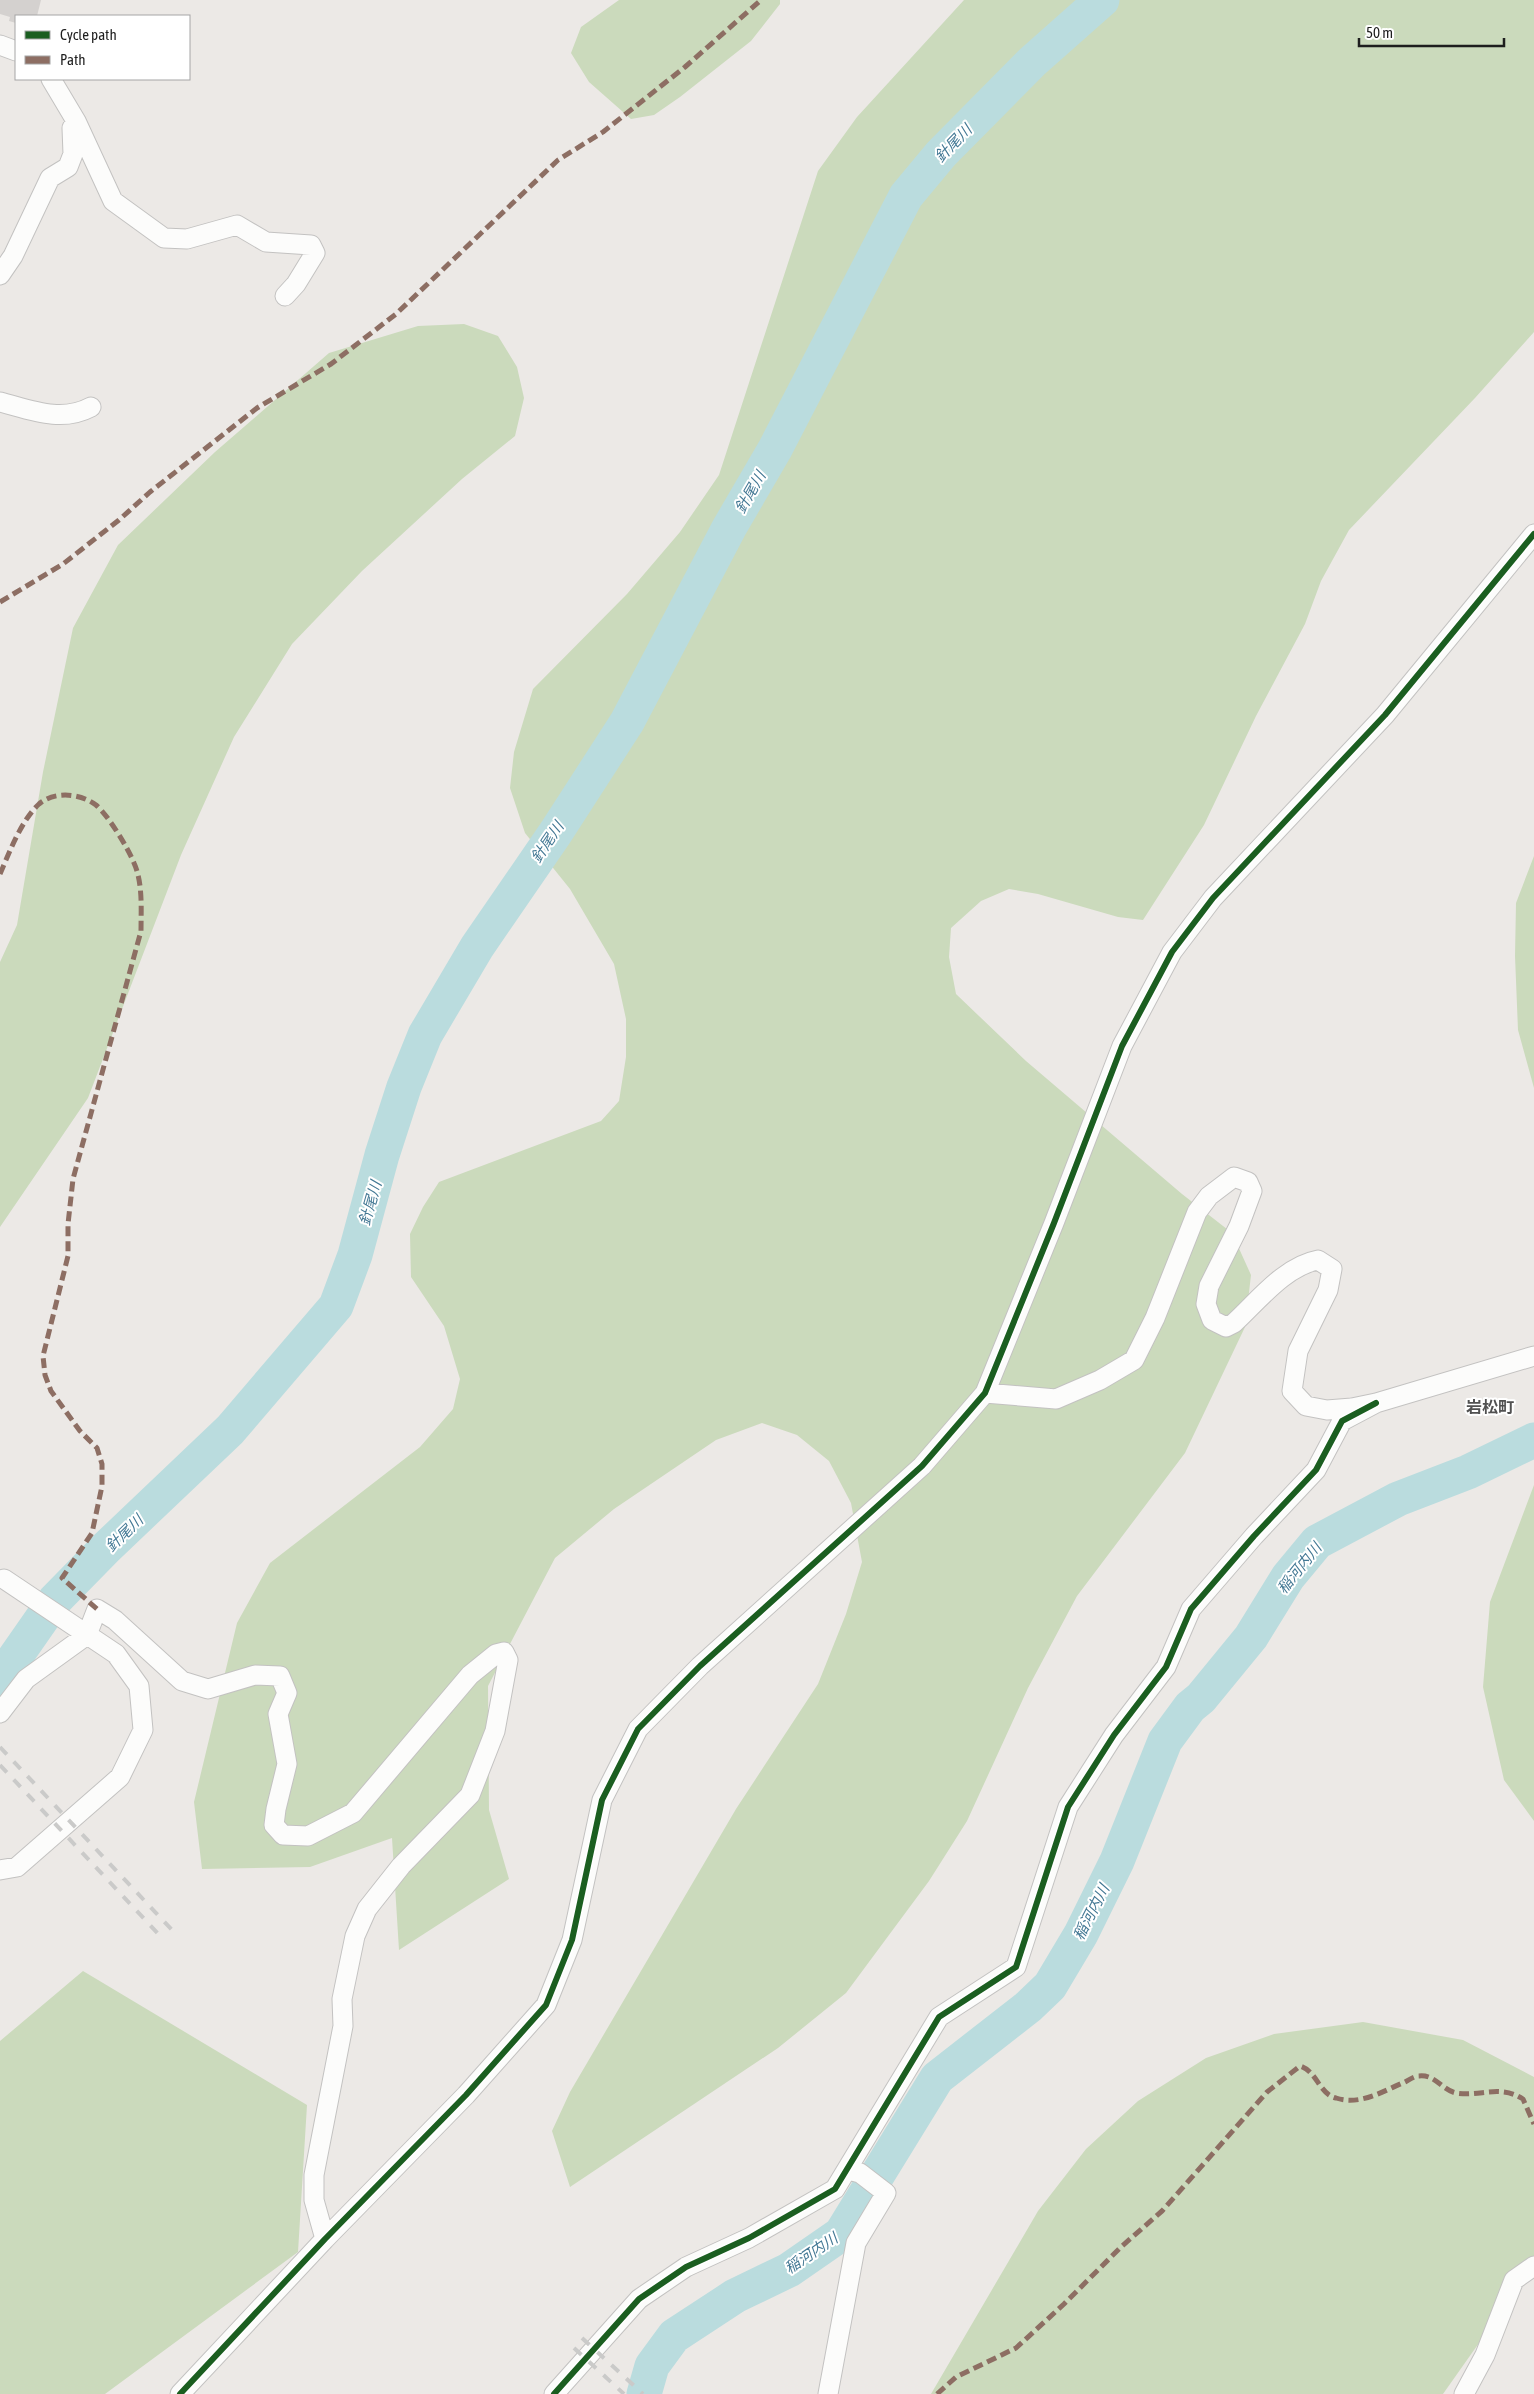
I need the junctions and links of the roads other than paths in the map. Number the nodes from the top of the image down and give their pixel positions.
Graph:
1 (0, 44) edge
2 (15, 51) edge
3 (52, 80) edge
4 (76, 121) junction
5 (0, 275) edge
6 (285, 296) dead end
7 (0, 402) edge
8 (92, 407) dead end
9 (1534, 534) edge
10 (1534, 1356) edge
11 (985, 1393) junction
12 (1376, 1403) junction
13 (4, 1579) dead end
14 (83, 1632) junction
15 (0, 1713) edge
16 (0, 1870) edge
17 (855, 2172) junction
18 (325, 2239) junction
19 (1534, 2266) edge
20 (180, 2394) edge
21 (554, 2394) edge
22 (828, 2394) edge
23 (1464, 2394) edge

1 - 2 street
3 - 4 street
4 - 5 street
4 - 6 street
7 - 8 street
9 - 11 street
10 - 12 street
11 - 12 street
11 - 18 street
12 - 17 street
13 - 14 street
14 - 15 street
14 - 16 street
14 - 18 street
17 - 21 street
17 - 22 street
18 - 20 street
19 - 23 street

